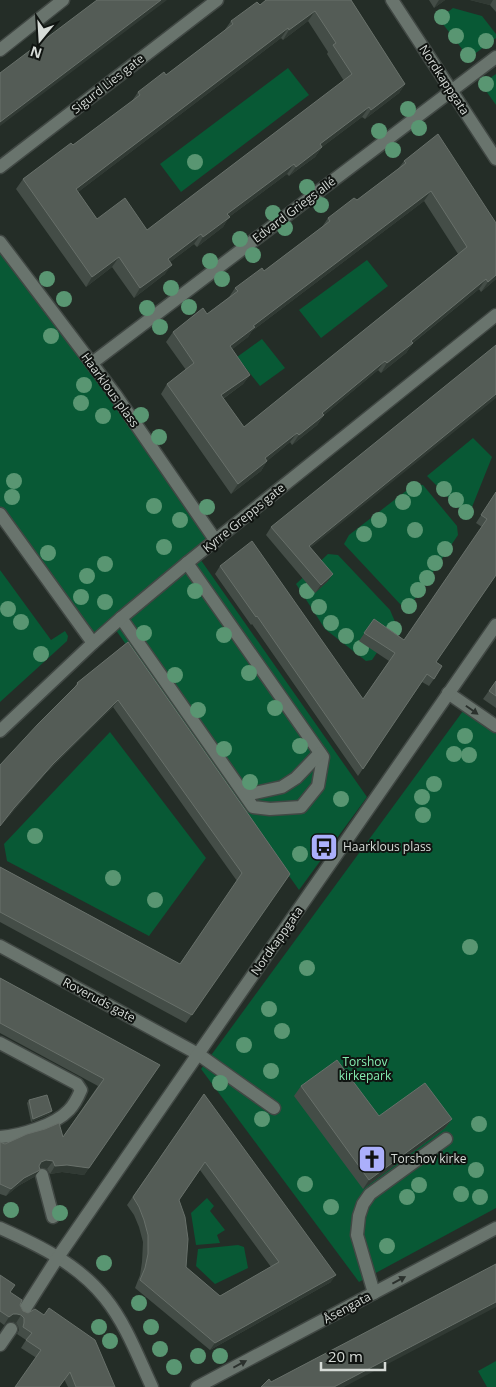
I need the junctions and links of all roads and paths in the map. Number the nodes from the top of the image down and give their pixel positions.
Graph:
1 (63, 0) edge
2 (217, 0) edge
3 (392, 0) edge
4 (0, 50) edge
5 (496, 57) edge
6 (452, 91) junction
7 (496, 160) edge
8 (0, 167) edge
9 (0, 242) edge
10 (496, 315) edge
11 (92, 363) junction
12 (0, 514) edge
13 (216, 541) junction
14 (187, 563) junction
15 (121, 618) junction
16 (496, 626) edge
17 (93, 643) junction
18 (448, 693) junction
19 (496, 726) edge
20 (0, 731) edge
21 (320, 753) junction
22 (245, 795) junction
23 (0, 946) edge
24 (0, 1043) edge
25 (198, 1054) junction
26 (274, 1108) dead end
27 (0, 1137) edge
28 (446, 1140) edge
29 (42, 1175) edge
30 (53, 1217) dead end
31 (0, 1228) edge
32 (496, 1228) edge
33 (58, 1258) junction
34 (374, 1293) junction
35 (23, 1312) edge
36 (11, 1330) edge
37 (0, 1345) edge
38 (152, 1387) edge
39 (197, 1387) edge

1 - 4 street
2 - 8 street, Sigurd Lies gate
3 - 6 street, Nordkappgata
5 - 6 street, Edvard Griegs allé
6 - 7 street, Nordkappgata
6 - 11 street, Edvard Griegs allé
9 - 11 street, Haarklous plass
10 - 13 street, Kyrre Grepps gate
11 - 13 street, Haarklous plass
12 - 17 street
13 - 14 street, Kyrre Grepps gate
14 - 15 street, Kyrre Grepps gate
14 - 21 street
15 - 17 street, Kyrre Grepps gate
15 - 22 street
16 - 18 street, Nordkappgata
17 - 20 street, Kyrre Grepps gate
18 -> 19 street
18 - 25 street, Nordkappgata
21 - 22 street
21 - 22 street
23 - 25 street, Roveruds gate
24 - 27 street
25 - 26 street, Roveruds gate
25 - 33 street, Nordkappgata
28 - 34 street
29 - 30 street
31 - 33 street
34 -> 32 street, Åsengata
33 - 35 street, Nordkappgata
33 - 38 street
39 -> 34 street, Åsengata
36 - 37 street

